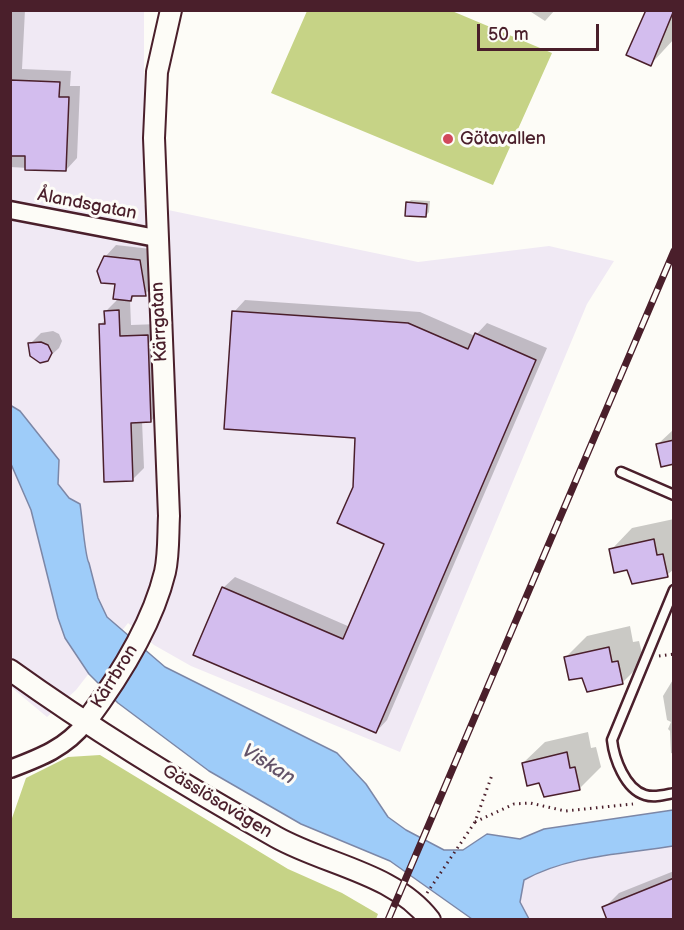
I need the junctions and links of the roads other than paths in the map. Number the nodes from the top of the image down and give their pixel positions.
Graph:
1 (171, 10) edge
2 (10, 210) edge
3 (156, 238) junction
4 (621, 472) dead end
5 (674, 495) edge
6 (674, 590) edge
7 (143, 630) joint
8 (10, 670) edge
9 (85, 723) junction
10 (10, 769) edge
11 (674, 794) edge
12 (430, 920) edge

1 - 3 street, Kärrgatan
2 - 3 street, Ålandsgatan
3 - 7 street, Kärrgatan
4 - 5 lane
6 - 11 lane
7 - 9 street, Kärrbron
8 - 9 street, Gässlösavägen
9 - 10 street
9 - 12 street, Gässlösavägen

